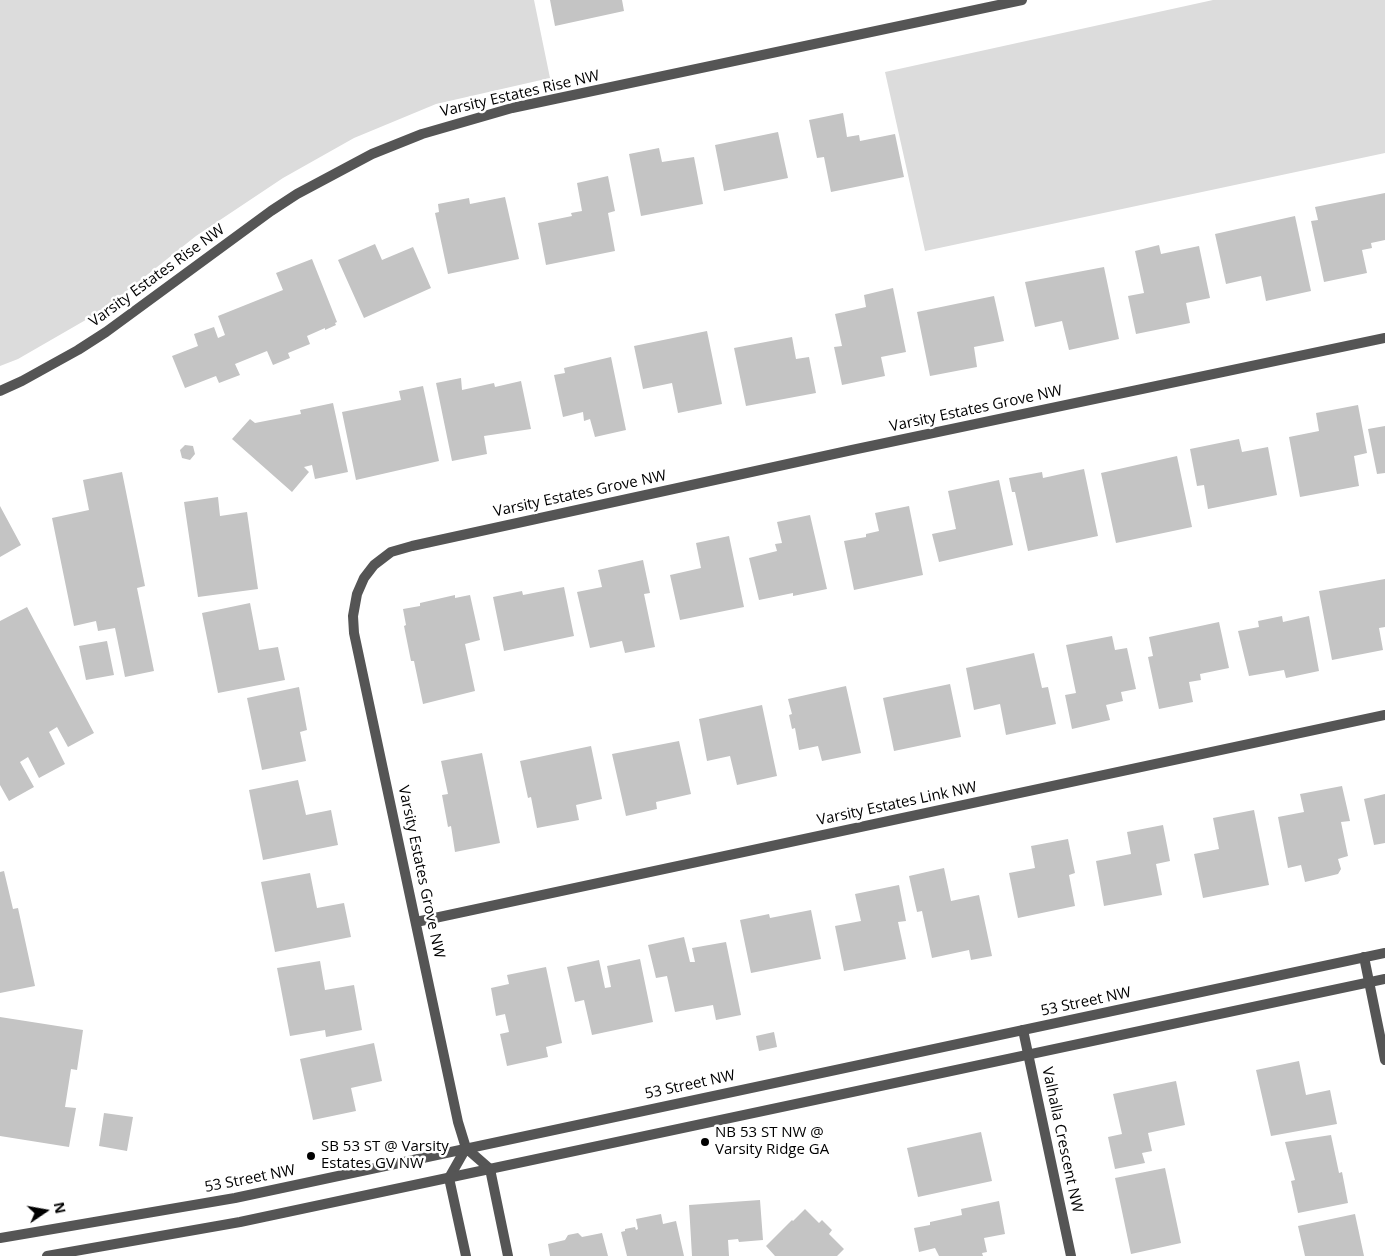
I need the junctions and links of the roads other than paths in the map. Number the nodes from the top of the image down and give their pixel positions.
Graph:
1 (1022, 0) edge
2 (1385, 338) edge
3 (0, 391) edge
4 (1385, 716) edge
5 (416, 922) junction
6 (1385, 953) edge
7 (1364, 958) junction
8 (1385, 978) edge
9 (1369, 982) junction
10 (1023, 1030) junction
11 (1028, 1055) junction
12 (1385, 1060) edge
13 (466, 1148) junction
14 (490, 1169) junction
15 (449, 1178) junction
16 (0, 1238) edge
17 (47, 1256) edge
18 (466, 1256) edge
19 (508, 1256) edge
20 (1071, 1256) edge

1 - 3 street, Varsity Estates Rise NW
2 - 5 street, Varsity Estates Grove NW
4 - 5 street, Varsity Estates Link NW
5 - 13 street, Varsity Estates Grove NW
6 - 7 street, 53 Street NW
7 - 9 street
7 - 10 street, 53 Street NW
8 - 9 street
9 - 11 street
9 - 12 street
10 - 11 street, Valhalla Crescent NW
10 - 13 street, 53 Street NW
11 - 14 street
11 - 20 street, Valhalla Crescent NW
13 - 14 street
13 - 15 street
13 - 16 street, 53 Street NW
14 - 15 street
14 - 19 street
15 - 17 street
15 - 18 street

